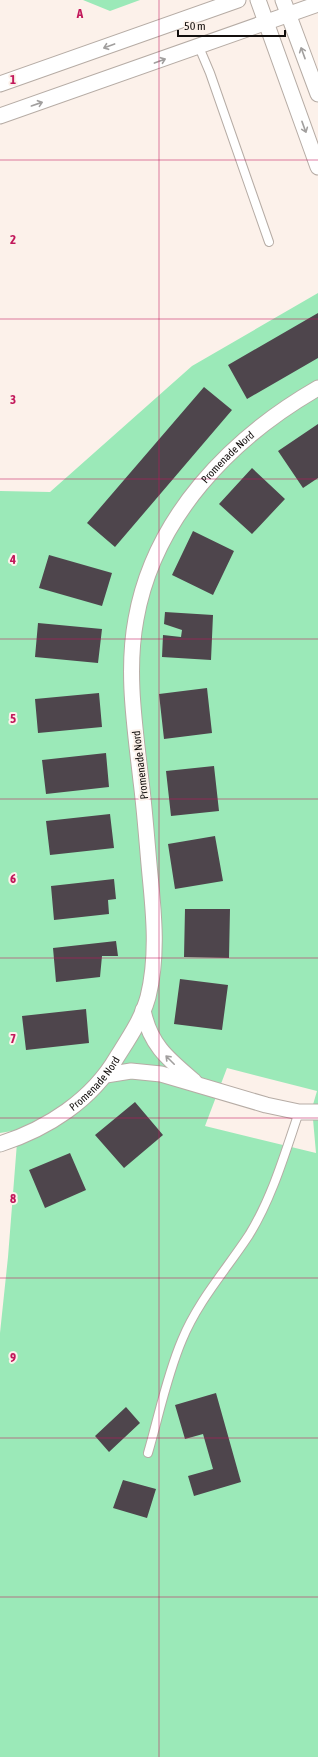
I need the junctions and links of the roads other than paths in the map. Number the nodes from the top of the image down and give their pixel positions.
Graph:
1 (238, 0) edge
2 (258, 0) edge
3 (283, 0) edge
4 (318, 4) edge
5 (290, 14) junction
6 (267, 22) junction
7 (199, 47) junction
8 (0, 84) edge
9 (318, 94) edge
10 (0, 116) edge
11 (317, 161) edge
12 (269, 242) dead end
13 (318, 388) edge
14 (143, 1010) junction
15 (106, 1075) junction
16 (199, 1085) junction
17 (299, 1112) junction
18 (318, 1112) edge
19 (0, 1144) edge
20 (148, 1453) dead end

1 -> 8 street
2 - 6 street
3 - 5 street
4 - 5 street
5 - 6 street
9 -> 5 street
6 - 7 street
6 -> 11 street
10 -> 7 street
7 - 12 lane
13 - 14 street, Promenade Nord
14 - 15 street, Promenade Nord
16 -> 14 street
15 - 16 street
15 - 19 street, Promenade Nord
16 - 17 street
17 - 18 street
17 - 20 lane

